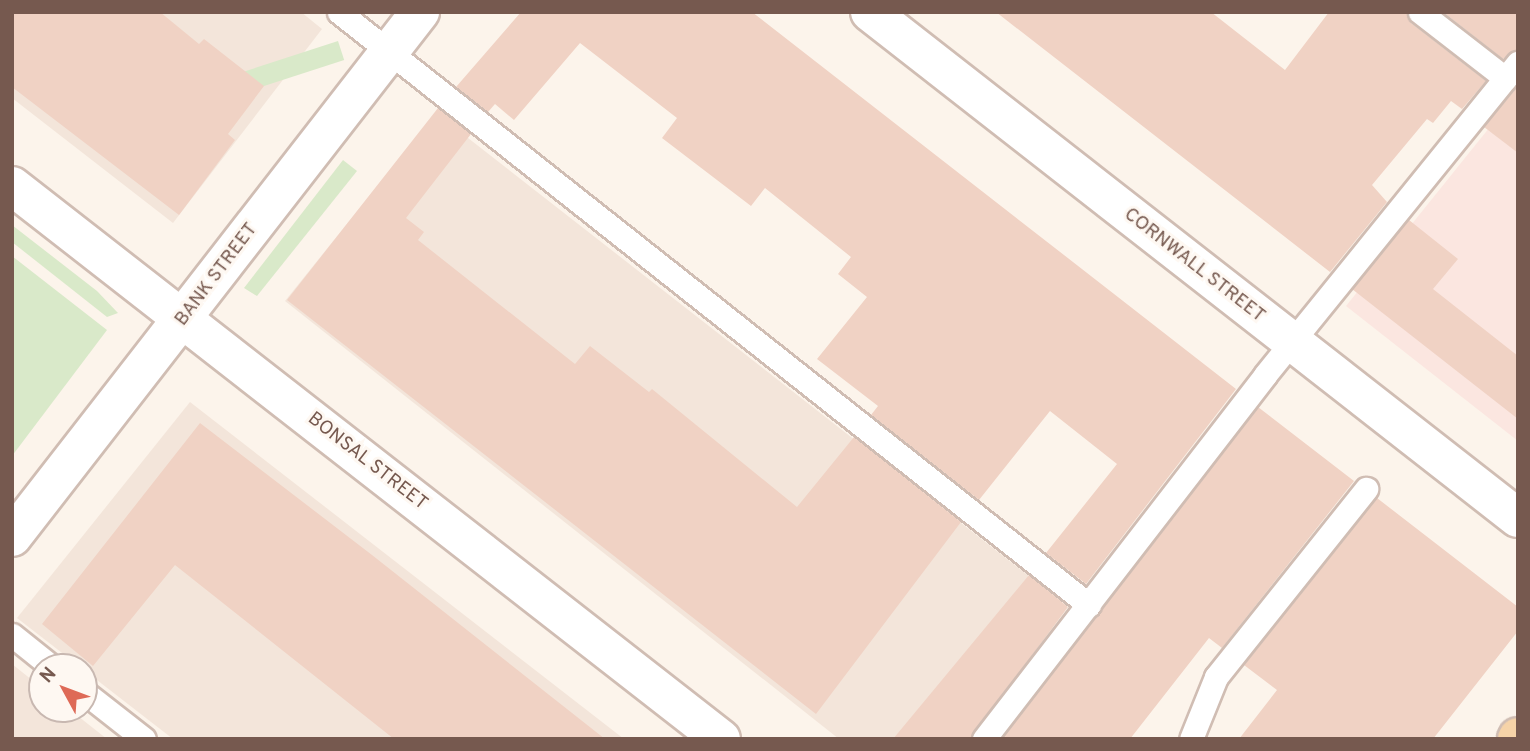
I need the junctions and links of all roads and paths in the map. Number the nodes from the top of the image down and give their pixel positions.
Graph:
1 (339, 12) edge
2 (420, 12) edge
3 (870, 12) edge
4 (1420, 12) edge
5 (388, 53) junction
6 (1512, 71) edge
7 (12, 186) edge
8 (183, 318) junction
9 (1292, 342) junction
10 (1366, 489) dead end
11 (1518, 518) edge
12 (12, 537) edge
13 (1089, 605) junction
14 (12, 635) edge
15 (34, 653) edge
16 (98, 703) edge
17 (144, 739) edge
18 (721, 739) edge
19 (984, 739) edge
20 (1191, 739) edge

1 - 5 lane
2 - 5 street, BANK STREET
3 - 9 street, CORNWALL STREET
4 - 6 lane
5 - 8 street, BANK STREET
5 - 13 lane
6 - 9 lane
7 - 8 street, BONSAL STREET
8 - 12 street, BANK STREET
8 - 18 street, BONSAL STREET
9 - 11 street, CORNWALL STREET
9 - 13 lane
10 - 20 lane
13 - 19 lane
14 - 15 lane
16 - 17 lane

